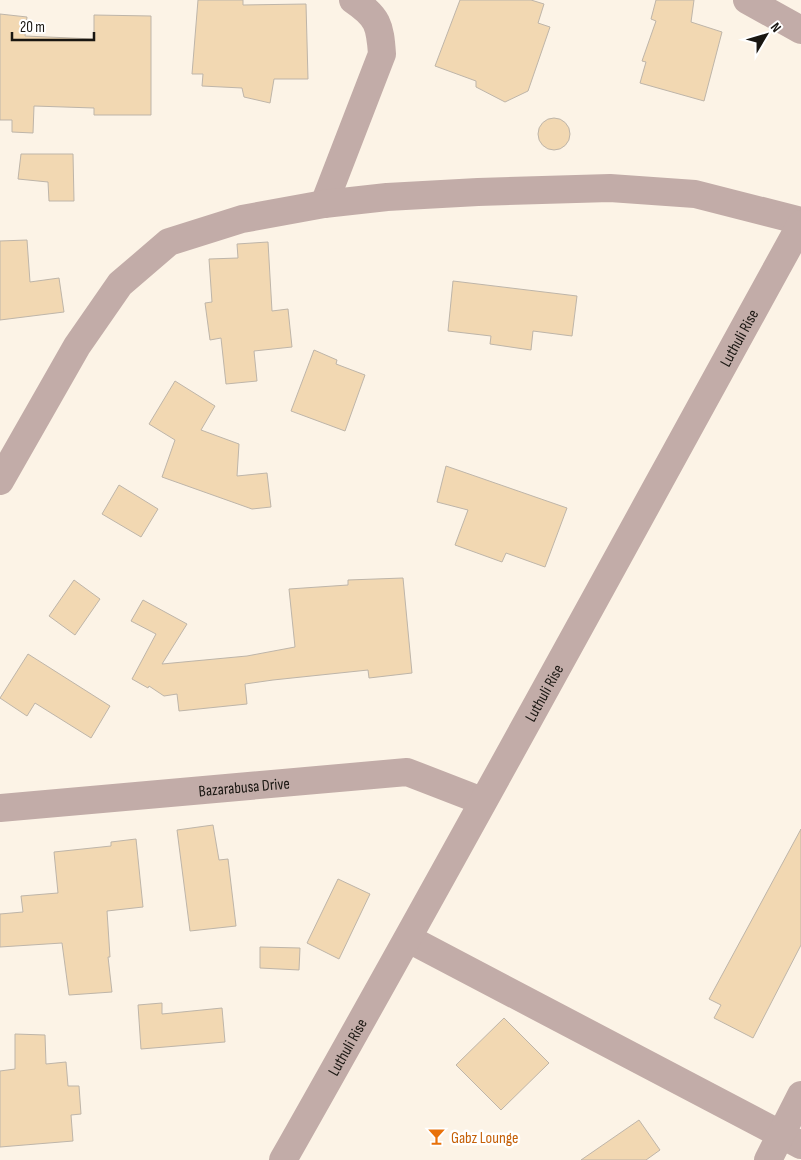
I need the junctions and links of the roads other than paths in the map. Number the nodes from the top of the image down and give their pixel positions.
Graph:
1 (353, 0) edge
2 (747, 0) edge
3 (801, 30) edge
4 (324, 204) junction
5 (801, 223) edge
6 (0, 481) edge
7 (482, 801) junction
8 (0, 808) edge
9 (409, 939) junction
10 (801, 1095) edge
11 (791, 1139) edge
12 (283, 1160) edge
13 (768, 1160) edge

1 - 4 street
2 - 3 street
4 - 5 street
4 - 6 street
5 - 7 street, Luthuli Rise
7 - 8 street, Bazarabusa Drive
7 - 9 street, Luthuli Rise
9 - 11 street
9 - 12 street, Luthuli Rise
10 - 11 street
11 - 13 street

